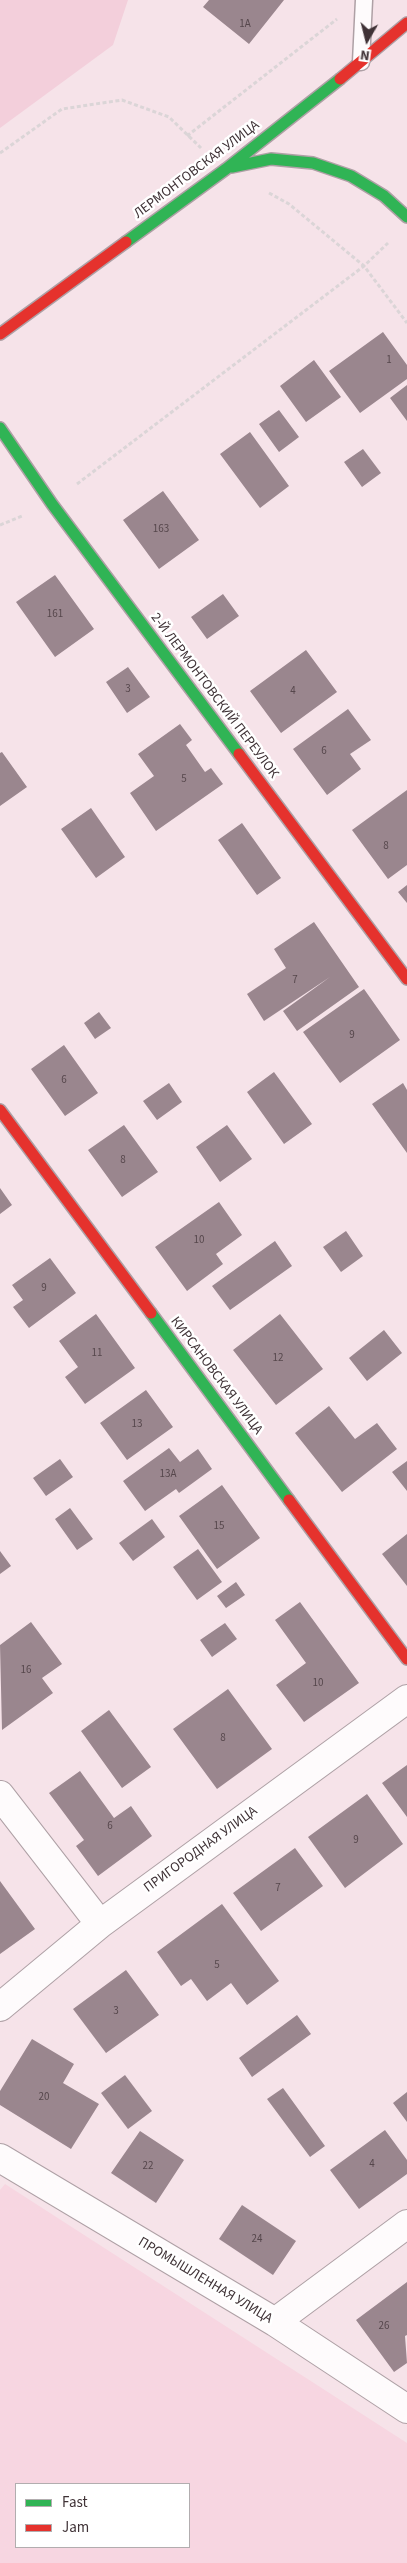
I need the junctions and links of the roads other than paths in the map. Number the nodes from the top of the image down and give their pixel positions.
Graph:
1 (364, 0) edge
2 (407, 23) edge
3 (361, 62) junction
4 (226, 169) junction
5 (407, 217) edge
6 (0, 334) edge
7 (0, 428) edge
8 (407, 979) edge
9 (0, 1110) edge
10 (407, 1659) edge
11 (407, 1699) edge
12 (0, 1795) edge
13 (100, 1924) junction
14 (0, 2007) edge
15 (0, 2158) edge
16 (407, 2224) edge
17 (275, 2322) junction
18 (407, 2409) edge

1 - 3 lane
2 - 3 street, ЛЕРМОНТОВСКАЯ УЛИЦА
3 - 4 street, ЛЕРМОНТОВСКАЯ УЛИЦА
4 - 5 street
4 - 6 street, ЛЕРМОНТОВСКАЯ УЛИЦА
7 - 8 street, 2-Й ЛЕРМОНТОВСКИЙ ПЕРЕУЛОК
9 - 10 street, КИРСАНОВСКАЯ УЛИЦА
11 - 13 street, ПРИГОРОДНАЯ УЛИЦА
12 - 13 street
13 - 14 street, ПРИГОРОДНАЯ УЛИЦА
15 - 17 street, ПРОМЫШЛЕННАЯ УЛИЦА
16 - 17 street
17 - 18 street, ПРОМЫШЛЕННАЯ УЛИЦА

